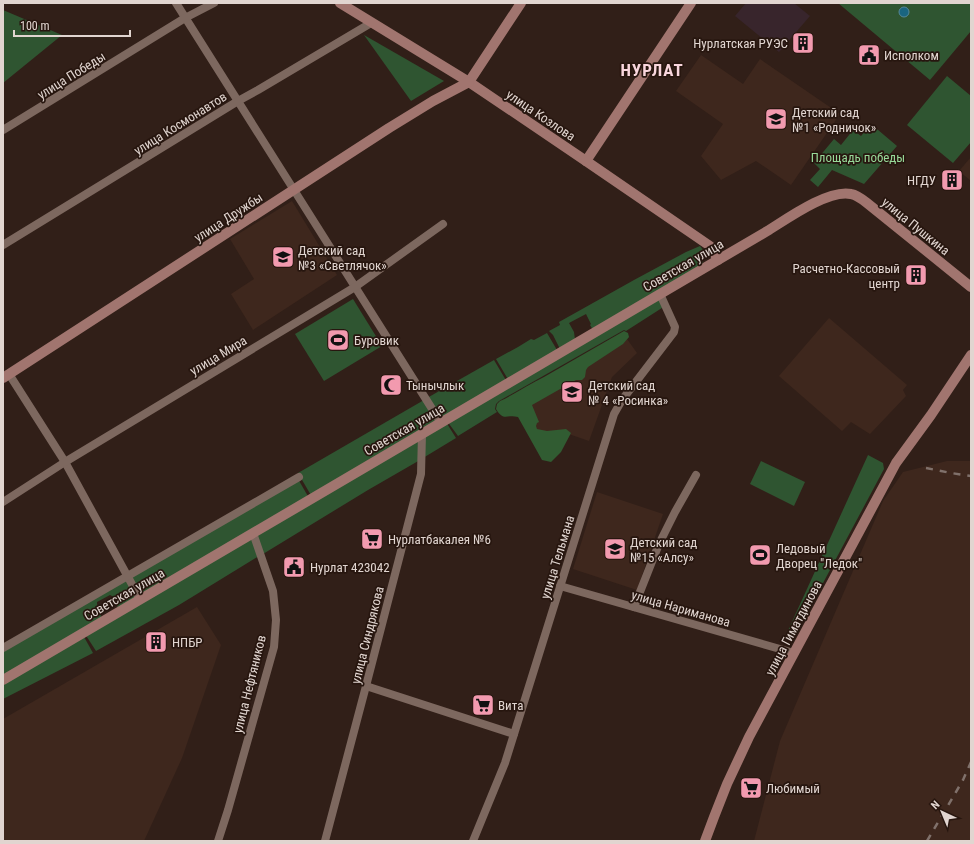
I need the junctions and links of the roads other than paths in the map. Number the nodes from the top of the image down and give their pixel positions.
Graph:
1 (176, 3) edge
2 (214, 3) edge
3 (340, 3) edge
4 (521, 3) edge
5 (691, 3) edge
6 (185, 18) junction
7 (371, 23) junction
8 (469, 82) junction
9 (238, 101) junction
10 (3, 130) edge
11 (586, 161) junction
12 (293, 190) junction
13 (840, 194) joint
14 (443, 224) dead end
15 (3, 246) edge
16 (718, 260) junction
17 (355, 287) junction
18 (971, 287) edge
19 (660, 294) junction
20 (971, 355) edge
21 (6, 376) edge
22 (441, 423) junction
23 (422, 434) junction
24 (65, 462) junction
25 (696, 475) dead end
26 (299, 477) dead end
27 (3, 502) edge
28 (254, 533) junction
29 (127, 576) junction
30 (560, 586) junction
31 (140, 599) junction
32 (634, 607) junction
33 (3, 648) edge
34 (794, 653) junction
35 (3, 680) edge
36 (366, 686) junction
37 (514, 734) junction
38 (218, 841) edge
39 (325, 841) edge
40 (473, 841) edge
41 (705, 841) edge

1 - 6 street
2 - 6 street, улица Победы
3 - 7 main road, улица Козлова
4 - 8 main road
5 - 11 main road
6 - 9 street
6 - 10 street, улица Победы
7 - 8 main road, улица Козлова
7 - 9 street, улица Космонавтов
8 - 11 main road, улица Козлова
8 - 12 main road, улица Дружбы
9 - 12 street
9 - 15 street, улица Космонавтов
11 - 16 main road, улица Козлова
12 - 17 street
12 - 21 main road, улица Дружбы
13 - 16 main road, Советская улица
13 - 18 main road, улица Пушкина
14 - 17 street, улица Мира
16 - 19 main road, Советская улица
17 - 22 street
17 - 24 street, улица Мира
19 - 22 main road, Советская улица
19 - 30 street, улица Тельмана
20 - 34 main road, улица Гиматдинова
21 - 24 street
22 - 23 main road, Советская улица
23 - 28 main road, Советская улица
23 - 36 street, улица Синдрякова
24 - 27 street, улица Мира
24 - 29 street
25 - 32 street
26 - 29 street
28 - 31 main road, Советская улица
28 - 38 street, улица Нефтяников
29 - 31 street
29 - 33 street
30 - 32 street, улица Нариманова
30 - 37 street, улица Тельмана
31 - 35 main road, Советская улица
32 - 34 street, улица Нариманова
34 - 41 main road, улица Гиматдинова
36 - 37 street
36 - 39 street, улица Синдрякова
37 - 40 street, улица Тельмана

